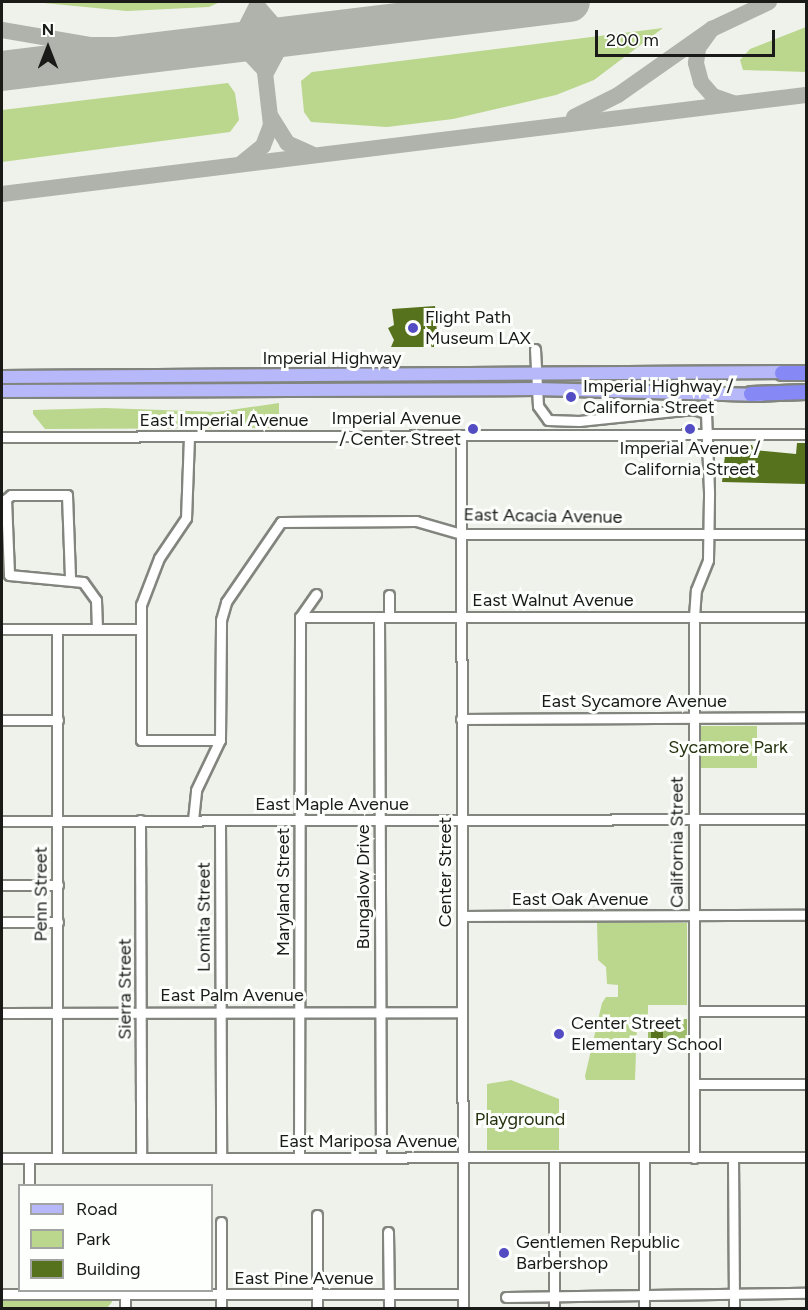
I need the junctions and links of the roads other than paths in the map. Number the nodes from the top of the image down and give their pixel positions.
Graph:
1 (535, 349) dead end
2 (807, 368) edge
3 (782, 373) junction
4 (807, 373) edge
5 (535, 375) junction
6 (2, 376) edge
7 (190, 376) junction
8 (190, 389) junction
9 (536, 389) junction
10 (2, 391) edge
11 (807, 392) edge
12 (750, 394) junction
13 (807, 399) edge
14 (710, 435) junction
15 (807, 435) edge
16 (461, 436) junction
17 (2, 437) edge
18 (189, 437) junction
19 (461, 534) junction
20 (710, 534) junction
21 (807, 534) edge
22 (70, 577) junction
23 (316, 594) dead end
24 (389, 595) dead end
25 (384, 616) junction
26 (460, 616) junction
27 (300, 617) junction
28 (694, 617) junction
29 (807, 617) edge
30 (2, 629) edge
31 (57, 629) junction
32 (97, 629) junction
33 (140, 629) junction
34 (693, 717) junction
35 (807, 717) edge
36 (461, 719) junction
37 (2, 720) edge
38 (58, 720) junction
39 (220, 740) junction
40 (693, 819) junction
41 (807, 819) edge
42 (58, 820) junction
43 (140, 820) junction
44 (193, 820) junction
45 (220, 820) junction
46 (299, 820) junction
47 (380, 820) junction
48 (461, 820) junction
49 (2, 821) edge
50 (2, 885) edge
51 (58, 885) junction
52 (694, 915) junction
53 (807, 915) edge
54 (462, 916) junction
55 (2, 922) edge
56 (58, 922) junction
57 (299, 1011) junction
58 (380, 1011) junction
59 (694, 1011) junction
60 (807, 1011) edge
61 (142, 1012) junction
62 (220, 1012) junction
63 (462, 1012) junction
64 (2, 1013) edge
65 (58, 1013) junction
66 (694, 1084) junction
67 (807, 1084) edge
68 (807, 1157) edge
69 (2, 1158) edge
70 (29, 1158) junction
71 (57, 1158) junction
72 (141, 1158) junction
73 (221, 1158) junction
74 (300, 1158) junction
75 (381, 1158) junction
76 (463, 1158) junction
77 (554, 1158) junction
78 (644, 1158) junction
79 (694, 1158) junction
80 (733, 1158) junction
81 (29, 1184) edge
82 (317, 1215) dead end
83 (221, 1222) dead end
84 (388, 1232) dead end
85 (30, 1292) edge
86 (88, 1293) edge
87 (644, 1293) junction
88 (734, 1293) junction
89 (807, 1293) edge
90 (2, 1294) edge
91 (317, 1294) junction
92 (388, 1294) junction
93 (463, 1294) junction
94 (554, 1294) junction
95 (125, 1295) junction
96 (221, 1295) junction
97 (506, 1297) dead end
98 (125, 1308) edge
99 (221, 1308) edge
100 (317, 1308) edge
101 (389, 1308) edge
102 (463, 1308) edge
103 (554, 1308) edge
104 (644, 1308) edge
105 (734, 1308) edge

1 - 5 street, California Street
2 - 3 main road, Imperial Highway
3 - 4 highway
3 - 5 main road, Imperial Highway
5 - 7 main road, Imperial Highway
5 - 9 street, California Street
6 - 7 main road, Imperial Highway
7 - 8 main road
8 - 9 main road, Imperial Highway
8 - 10 main road, Imperial Highway
9 - 12 main road, Imperial Highway
9 - 14 street, California Street
11 - 12 highway
12 - 13 main road, Imperial Highway
14 - 15 street, East Imperial Avenue
14 - 16 street, East Imperial Avenue
14 - 20 street, California Street
16 - 18 street, East Imperial Avenue
16 - 19 street, Center Street
17 - 18 street, East Imperial Avenue
18 - 33 street
19 - 20 street, East Acacia Avenue
19 - 26 street, Center Street
19 - 39 street, East Acacia Avenue
20 - 21 street, East Acacia Avenue
20 - 28 street, California Street
22 - 22 street
22 - 32 street
23 - 27 street
24 - 25 street, Bungalow Drive
25 - 26 street, East Walnut Avenue
25 - 27 street, East Walnut Avenue
25 - 47 street, Bungalow Drive
26 - 28 street, East Walnut Avenue
26 - 36 street, Center Street
27 - 46 street, Maryland Street
28 - 29 street, East Walnut Avenue
28 - 34 street, California Street
30 - 31 street
31 - 32 street
31 - 38 street, Penn Street
32 - 33 street
33 - 39 street
34 - 35 street, East Sycamore Avenue
34 - 36 street, East Sycamore Avenue
34 - 40 street, California Street
36 - 48 street, Center Street
37 - 38 street
38 - 42 street, Penn Street
39 - 44 street
40 - 41 street, East Maple Avenue
40 - 48 street, East Maple Avenue
40 - 52 street, California Street
42 - 43 street, East Maple Avenue
42 - 49 street, East Maple Avenue
42 - 51 street, Penn Street
43 - 44 street, East Maple Avenue
43 - 61 street, Sierra Street
44 - 45 street, East Maple Avenue
45 - 46 street, East Maple Avenue
45 - 62 street, Lomita Street
46 - 47 street, East Maple Avenue
46 - 57 street, Maryland Street
47 - 48 street, East Maple Avenue
47 - 58 street, Bungalow Drive
48 - 54 street, Center Street
50 - 51 street
51 - 56 street, Penn Street
52 - 53 street, East Oak Avenue
52 - 54 street, East Oak Avenue
52 - 59 street, California Street
54 - 63 street, Center Street
55 - 56 street
56 - 65 street, Penn Street
57 - 58 street, East Palm Avenue
57 - 62 street, East Palm Avenue
57 - 74 street, Maryland Street
58 - 63 street, East Palm Avenue
58 - 75 street, Bungalow Drive
59 - 60 street
59 - 66 street, California Street
61 - 62 street, East Palm Avenue
61 - 65 street, East Palm Avenue
61 - 72 street, Sierra Street
62 - 73 street, Lomita Street
63 - 76 street, Center Street
64 - 65 street, East Palm Avenue
65 - 71 street, Penn Street
66 - 67 street
66 - 79 street, California Street
68 - 80 street, East Mariposa Avenue
69 - 70 street, East Mariposa Avenue
70 - 71 street, East Mariposa Avenue
70 - 81 street
71 - 72 street, East Mariposa Avenue
72 - 73 street, East Mariposa Avenue
73 - 74 street, East Mariposa Avenue
74 - 75 street, East Mariposa Avenue
75 - 76 street, East Mariposa Avenue
76 - 77 street, East Mariposa Avenue
76 - 93 street, Center Street
77 - 78 street, East Mariposa Avenue
77 - 94 street
78 - 79 street, East Mariposa Avenue
78 - 87 street
79 - 80 street, East Mariposa Avenue
80 - 88 street
82 - 91 street
83 - 96 street
84 - 92 street
85 - 86 street, East Pine Avenue
85 - 90 street, East Pine Avenue
86 - 95 street, East Pine Avenue
87 - 88 street
87 - 94 street
87 - 104 street
88 - 89 street
88 - 105 street
91 - 92 street, East Pine Avenue
91 - 96 street, East Pine Avenue
91 - 100 street
92 - 93 street, East Pine Avenue
92 - 101 street
93 - 102 street, Center Street
94 - 97 street
94 - 103 street
95 - 96 street, East Pine Avenue
95 - 98 street
96 - 99 street

